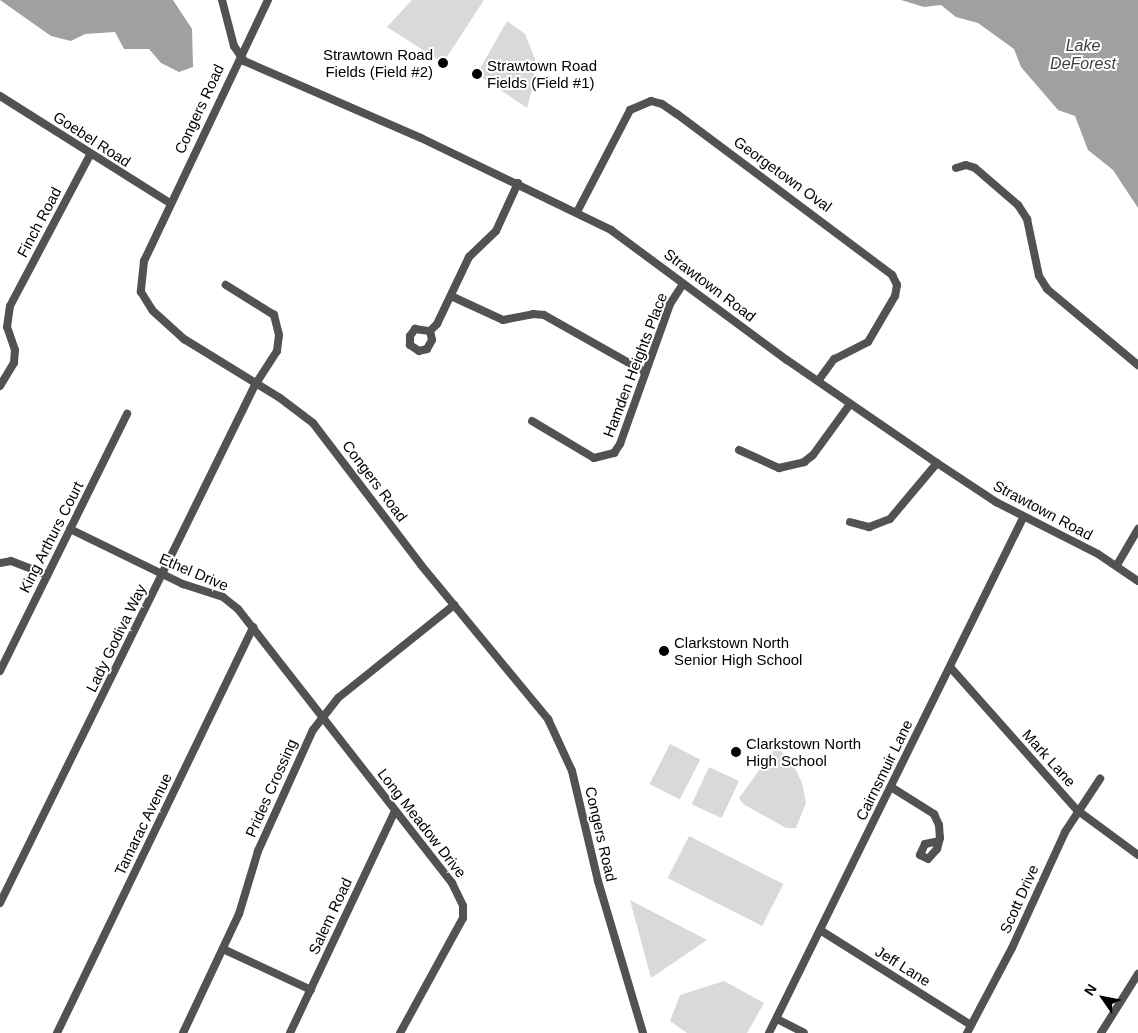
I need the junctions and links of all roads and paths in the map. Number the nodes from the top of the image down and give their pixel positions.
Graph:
1 (222, 0) edge
2 (268, 0) edge
3 (240, 57) junction
4 (0, 96) edge
5 (90, 155) junction
6 (956, 168) dead end
7 (518, 183) junction
8 (170, 204) junction
9 (577, 212) junction
10 (683, 284) junction
11 (226, 285) dead end
12 (451, 296) junction
13 (430, 331) dead end
14 (1138, 366) edge
15 (645, 372) junction
16 (818, 381) junction
17 (255, 384) junction
18 (0, 386) edge
19 (850, 404) junction
20 (128, 414) dead end
21 (532, 421) dead end
22 (739, 450) dead end
23 (937, 464) junction
24 (1023, 518) junction
25 (850, 522) dead end
26 (70, 529) junction
27 (1138, 529) edge
28 (0, 564) edge
29 (1117, 565) junction
30 (47, 575) junction
31 (162, 575) junction
32 (1138, 581) edge
33 (454, 605) junction
34 (253, 627) junction
35 (950, 667) junction
36 (0, 671) edge
37 (322, 716) junction
38 (1100, 779) dead end
39 (892, 787) junction
40 (1077, 810) junction
41 (395, 811) junction
42 (939, 841) dead end
43 (1138, 855) edge
44 (0, 903) edge
45 (820, 930) junction
46 (223, 949) junction
47 (1138, 974) edge
48 (311, 990) junction
49 (777, 1019) junction
50 (971, 1024) junction
51 (57, 1033) edge
52 (183, 1033) edge
53 (290, 1033) edge
54 (400, 1033) edge
55 (643, 1033) edge
56 (769, 1033) edge
57 (804, 1033) edge
58 (967, 1033) edge
59 (1101, 1033) edge

1 - 3 street
2 - 3 street, Congers Road
3 - 7 street, Strawtown Road
3 - 8 street, Congers Road
4 - 5 street, Goebel Road
5 - 8 street, Goebel Road
5 - 18 street, Finch Road
6 - 14 street
7 - 9 street, Strawtown Road
7 - 12 street
8 - 17 street, Congers Road
9 - 10 street, Strawtown Road
9 - 16 street, Georgetown Oval
10 - 15 street, Hamden Heights Place
10 - 16 street, Strawtown Road
11 - 17 street, Lady Godiva Way
12 - 13 street
12 - 15 street
15 - 21 street, Hamden Heights Place
16 - 19 street, Strawtown Road
17 - 31 street, Lady Godiva Way
17 - 33 street, Congers Road
19 - 22 street
19 - 23 street, Strawtown Road
20 - 26 street, King Arthurs Court
23 - 24 street, Strawtown Road
23 - 25 street
24 - 29 street, Strawtown Road
24 - 35 street, Cairnsmuir Lane
26 - 30 street, King Arthurs Court
26 - 31 street, Ethel Drive
27 - 29 street
28 - 30 street
29 - 32 street, Strawtown Road
30 - 36 street, King Arthurs Court
31 - 34 street, Ethel Drive
31 - 44 street, Lady Godiva Way
33 - 37 street, Prides Crossing
33 - 55 street, Congers Road
34 - 37 street, Ethel Drive
34 - 51 street, Tamarac Avenue
35 - 39 street, Cairnsmuir Lane
35 - 40 street, Mark Lane
37 - 41 street, Long Meadow Drive
37 - 46 street, Prides Crossing
38 - 40 street, Scott Drive
39 - 42 street
39 - 45 street, Cairnsmuir Lane
40 - 43 street, Mark Lane
40 - 50 street, Scott Drive
41 - 48 street, Salem Road
41 - 54 street, Long Meadow Drive
45 - 49 street, Cairnsmuir Lane
45 - 50 street, Jeff Lane
46 - 48 street
46 - 52 street, Prides Crossing
47 - 59 street
48 - 53 street, Salem Road
49 - 56 street, Cairnsmuir Lane
49 - 57 street
50 - 58 street, Scott Drive

